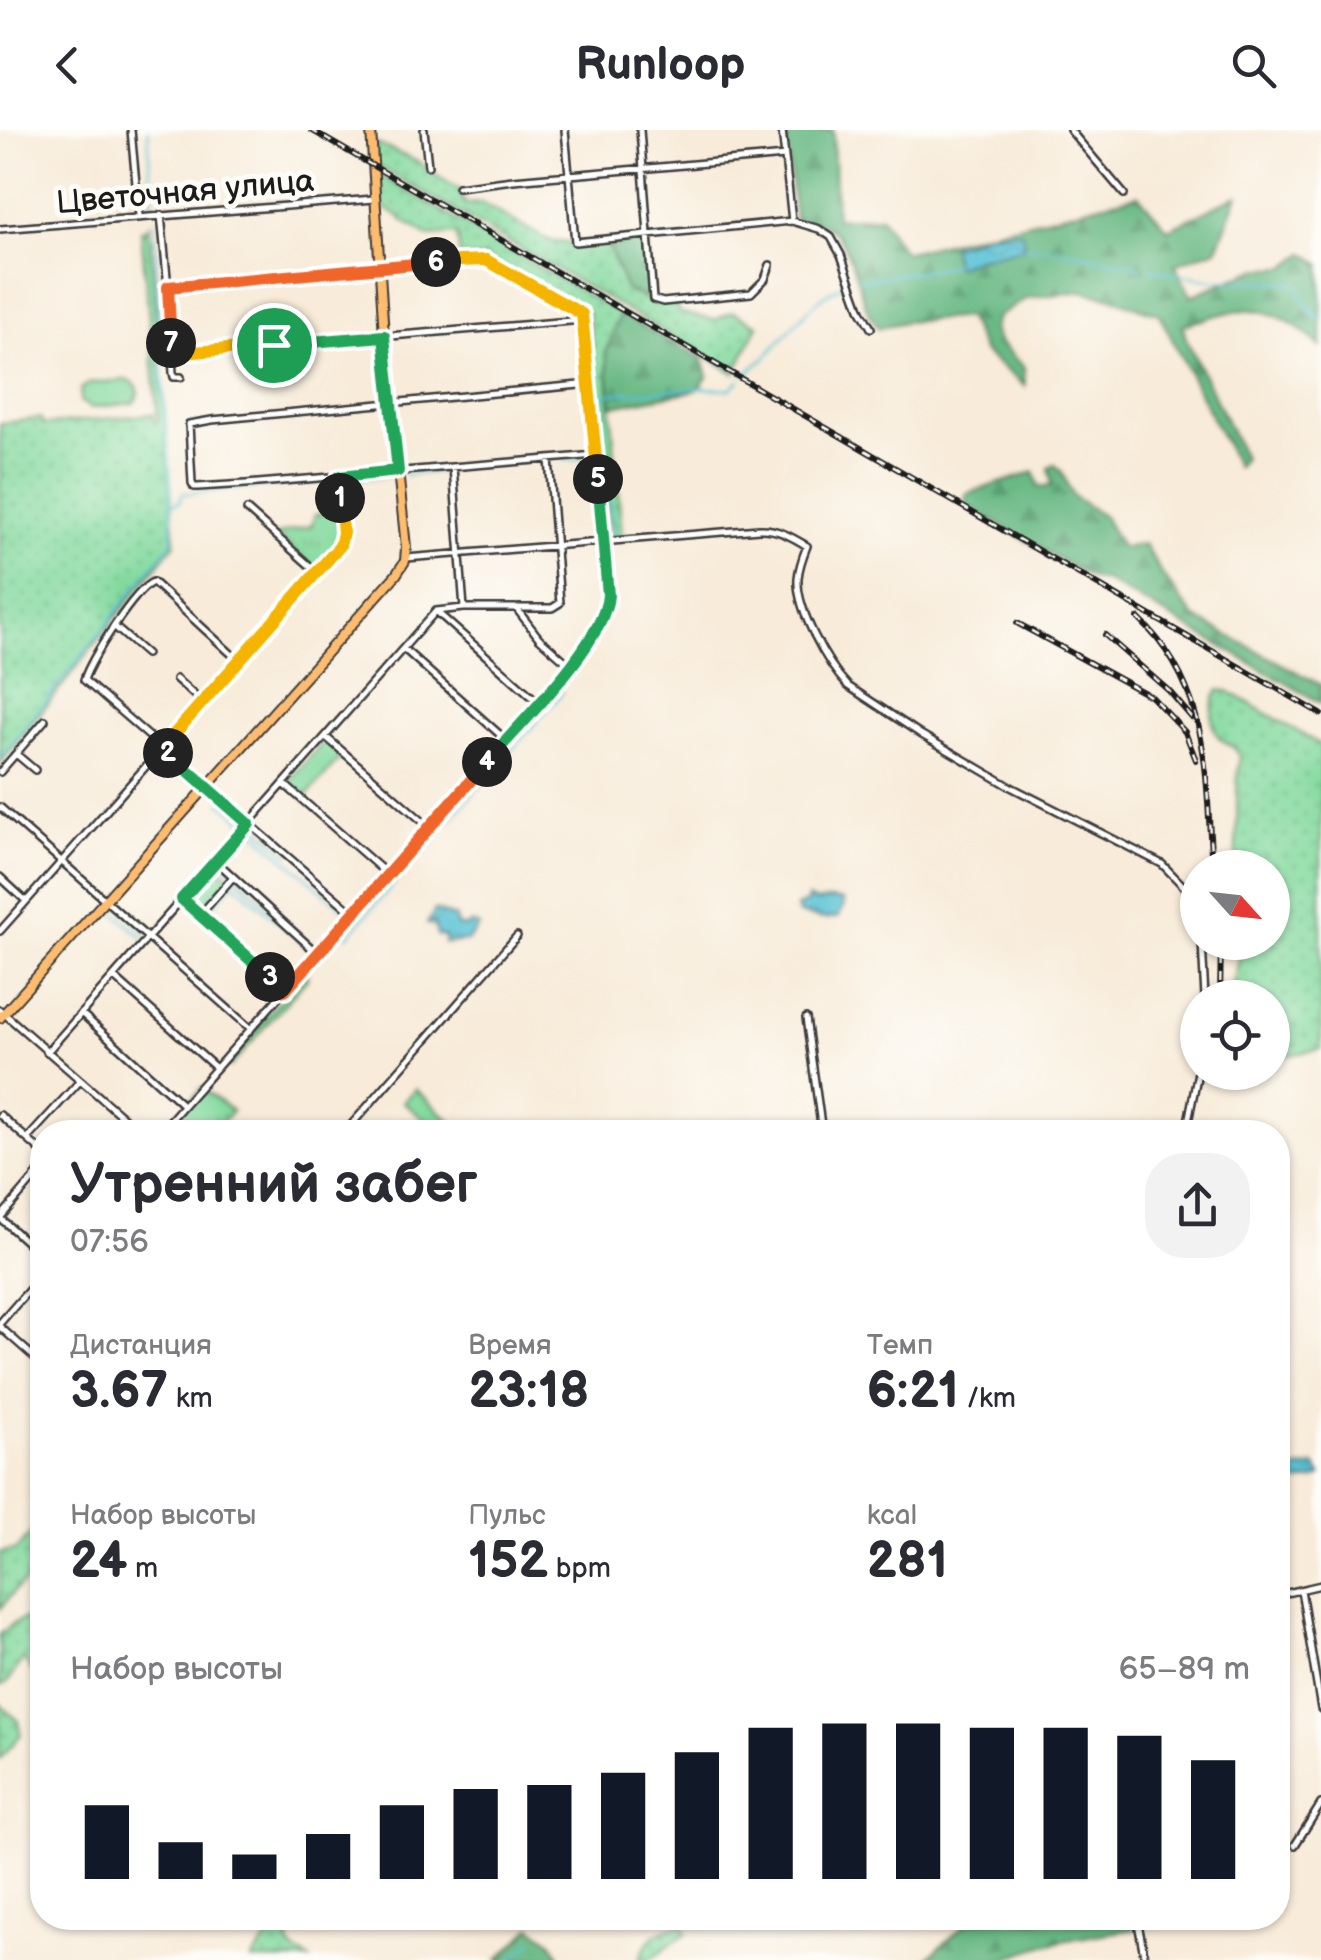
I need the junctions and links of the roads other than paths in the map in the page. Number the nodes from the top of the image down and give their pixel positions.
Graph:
1 (131, 130) edge
2 (370, 130) edge
3 (424, 130) edge
4 (565, 130) edge
5 (640, 130) edge
6 (782, 130) edge
7 (1070, 130) edge
8 (785, 156) junction
9 (428, 166) dead end
10 (643, 168) junction
11 (569, 175) junction
12 (458, 187) dead end
13 (1124, 194) dead end
14 (374, 199) junction
15 (160, 214) junction
16 (139, 216) junction
17 (792, 221) junction
18 (0, 229) edge
19 (648, 237) junction
20 (770, 265) dead end
21 (378, 267) junction
22 (168, 287) junction
23 (583, 317) junction
24 (871, 328) dead end
25 (384, 336) junction
26 (172, 354) junction
27 (182, 377) dead end
28 (590, 384) junction
29 (390, 404) junction
30 (596, 455) junction
31 (549, 459) junction
32 (453, 467) junction
33 (398, 471) junction
34 (339, 477) junction
35 (248, 510) dead end
36 (602, 542) junction
37 (556, 545) junction
38 (460, 554) junction
39 (406, 558) junction
40 (318, 574) junction
41 (464, 608) junction
42 (516, 608) junction
43 (436, 611) junction
44 (114, 627) junction
45 (403, 649) junction
46 (146, 654) dead end
47 (239, 661) junction
48 (571, 666) junction
49 (176, 678) dead end
50 (202, 702) junction
51 (539, 703) junction
52 (45, 720) dead end
53 (326, 737) junction
54 (506, 740) junction
55 (162, 748) junction
56 (16, 754) junction
57 (35, 770) dead end
58 (0, 772) edge
59 (284, 784) junction
60 (207, 786) junction
61 (0, 806) edge
62 (249, 824) junction
63 (430, 828) junction
64 (216, 861) junction
65 (62, 862) junction
66 (388, 875) junction
67 (0, 877) edge
68 (233, 877) junction
69 (1180, 882) edge
70 (105, 899) junction
71 (182, 899) junction
72 (26, 901) junction
73 (354, 914) junction
74 (200, 915) junction
75 (0, 931) edge
76 (516, 936) dead end
77 (148, 938) junction
78 (318, 954) junction
79 (114, 976) junction
80 (285, 991) junction
81 (82, 1013) junction
82 (1, 1014) edge
83 (806, 1018) dead end
84 (251, 1029) junction
85 (47, 1052) junction
86 (216, 1068) junction
87 (80, 1081) junction
88 (1194, 1090) edge
89 (183, 1105) junction
90 (1, 1118) edge
91 (44, 1120) edge
92 (126, 1120) edge
93 (170, 1120) edge
94 (355, 1120) edge
95 (820, 1120) edge
96 (1188, 1120) edge
97 (30, 1135) edge
98 (27, 1138) junction
99 (30, 1141) edge
100 (30, 1182) edge
101 (0, 1218) edge
102 (30, 1245) edge
103 (30, 1289) edge
104 (0, 1325) edge
105 (30, 1353) edge
106 (1321, 1585) edge
107 (1301, 1590) junction
108 (1290, 1592) edge
109 (1321, 1709) edge
110 (1321, 1804) edge
111 (1295, 1845) dead end
112 (1138, 1930) edge
113 (1144, 1960) edge

1 - 16 street
2 - 14 main road
3 - 9 street
4 - 11 street
5 - 10 street
6 - 8 street
7 - 13 street
8 - 10 street
8 - 17 street
10 - 11 street
10 - 19 street
11 - 12 street
11 - 19 street
14 - 15 street, Цветочная улица
14 - 21 main road
15 - 16 street, Цветочная улица
15 - 22 street
16 - 18 street, Цветочная улица
17 - 19 street
17 - 24 street
19 - 20 street
21 - 22 street
21 - 23 street
21 - 25 main road
22 - 26 street
23 - 25 street
23 - 28 street
25 - 26 street
25 - 29 main road
26 - 27 street
28 - 29 street
28 - 30 street
29 - 33 main road
29 - 34 street
30 - 31 street
30 - 36 street
31 - 32 street
31 - 37 street
32 - 33 street
32 - 38 street
33 - 34 street
33 - 39 main road
34 - 40 street
35 - 40 street
36 - 37 street
36 - 48 street
36 - 69 street
37 - 38 street
37 - 42 street
38 - 39 street
38 - 41 street
39 - 60 main road
40 - 47 street
41 - 42 street
41 - 43 street
42 - 48 street
43 - 45 street
43 - 51 street
44 - 46 street
44 - 47 street
44 - 55 street
45 - 53 street
45 - 54 street
47 - 50 street
48 - 51 street
49 - 50 street
50 - 55 street
51 - 54 street
52 - 56 street
53 - 59 street
53 - 63 street
54 - 63 street
55 - 60 street
55 - 65 street
56 - 57 street
56 - 58 street
59 - 62 street
59 - 66 street
60 - 62 street
60 - 70 main road
61 - 65 street
62 - 64 street
62 - 73 street
63 - 66 street
64 - 68 street
64 - 71 street
65 - 70 street
65 - 72 street
66 - 73 street
67 - 72 street
68 - 74 street
68 - 78 street
70 - 77 street
70 - 82 main road
71 - 74 street
71 - 77 street
72 - 75 street
73 - 78 street
74 - 80 street
76 - 94 street
77 - 79 street
77 - 84 street
78 - 80 street
79 - 81 street
79 - 86 street
80 - 84 street
81 - 85 street
81 - 89 street
82 - 85 street
83 - 95 street
84 - 86 street
85 - 87 street
86 - 89 street
87 - 91 street
87 - 92 street
88 - 96 street
89 - 93 street
90 - 98 street
97 - 98 street
98 - 99 street
100 - 101 street
101 - 102 street
103 - 104 street
104 - 105 street
106 - 107 street
107 - 108 street
107 - 109 street
110 - 111 street
112 - 113 street

